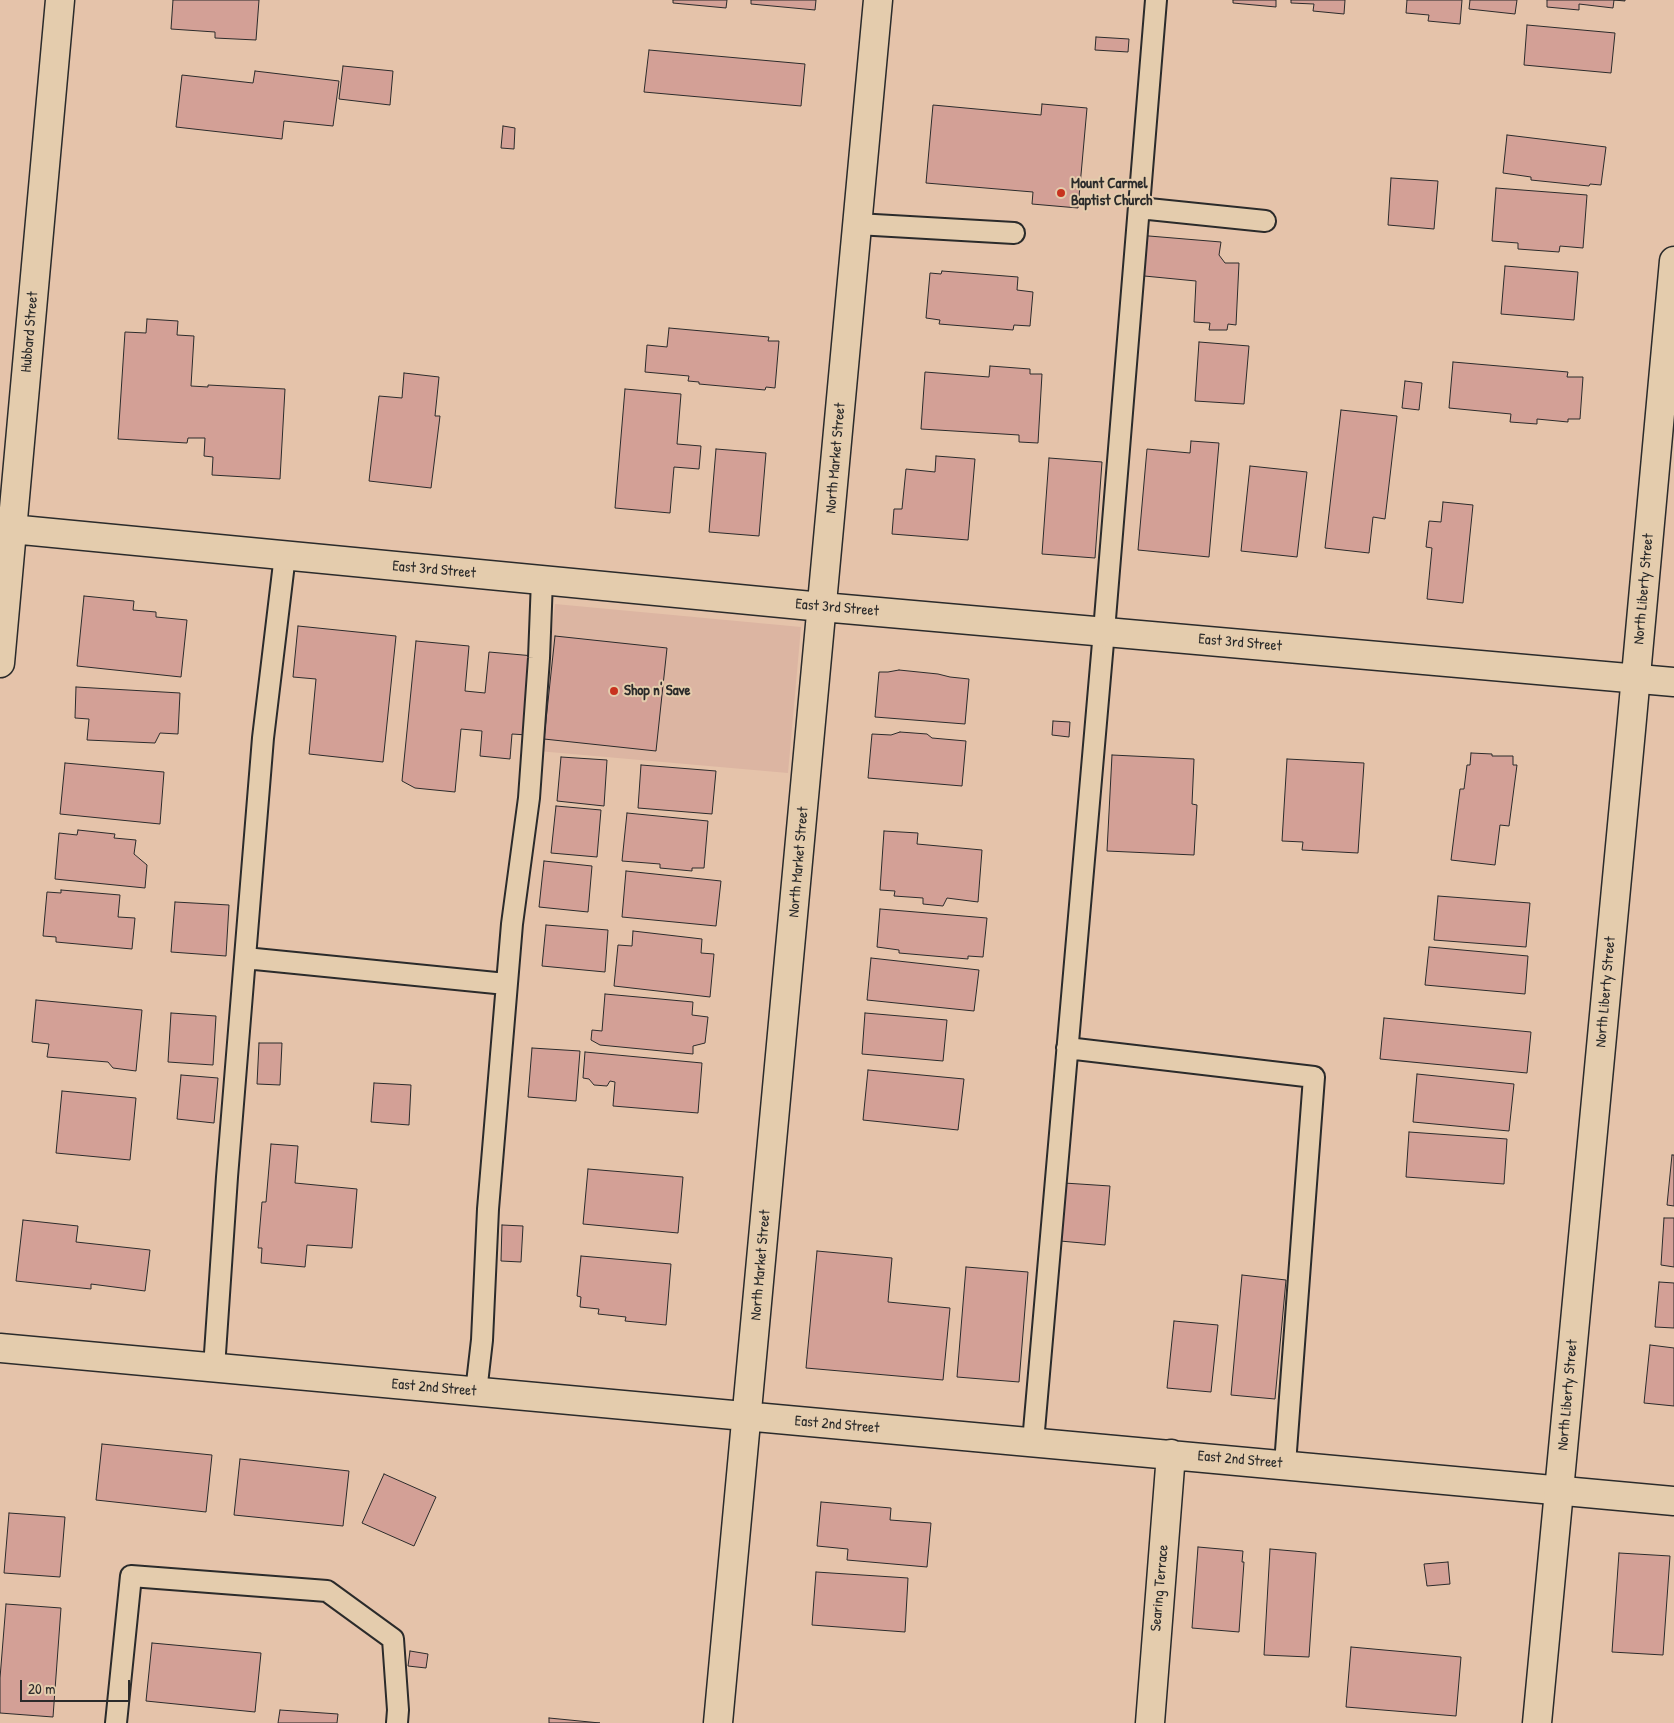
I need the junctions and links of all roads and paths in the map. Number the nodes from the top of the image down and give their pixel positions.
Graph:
1 (60, 0) edge
2 (878, 0) edge
3 (1156, 0) edge
4 (1139, 208) junction
5 (1265, 221) dead end
6 (857, 224) junction
7 (1014, 233) dead end
8 (1674, 261) edge
9 (6, 529) edge
10 (285, 555) junction
11 (542, 580) junction
12 (822, 607) junction
13 (1104, 631) junction
14 (0, 663) edge
15 (1636, 678) junction
16 (1674, 682) edge
17 (245, 958) junction
18 (506, 984) junction
19 (1067, 1048) junction
20 (0, 1348) edge
21 (214, 1368) junction
22 (476, 1392) junction
23 (747, 1417) junction
24 (1032, 1442) junction
25 (1171, 1454) junction
26 (1285, 1464) junction
27 (1559, 1490) junction
28 (1674, 1501) edge
29 (116, 1723) edge
30 (397, 1723) edge
31 (718, 1723) edge
32 (1150, 1723) edge
33 (1538, 1723) edge

1 - 9 street, Hubbard Street
2 - 6 street, North Market Street
3 - 4 lane
4 - 5 lane
4 - 13 lane
6 - 7 lane
6 - 12 street, North Market Street
8 - 15 street, North Liberty Street
9 - 10 street, East 3rd Street
9 - 14 street, Hubbard Street
10 - 11 street, East 3rd Street
10 - 17 lane
11 - 12 street, East 3rd Street
11 - 18 lane
12 - 13 street, East 3rd Street
12 - 23 street, North Market Street
13 - 15 street, East 3rd Street
13 - 19 lane
15 - 16 street, East 3rd Street
15 - 27 street, North Liberty Street
17 - 18 lane
17 - 21 lane
18 - 22 lane
19 - 24 lane
19 - 26 lane
20 - 21 street, East 2nd Street
21 - 22 street, East 2nd Street
22 - 23 street, East 2nd Street
23 - 24 street, East 2nd Street
23 - 31 street, North Market Street
24 - 25 street, East 2nd Street
25 - 26 street, East 2nd Street
25 - 32 street, Searing Terrace
26 - 27 street, East 2nd Street
27 - 28 street, East 2nd Street
27 - 33 street, North Liberty Street
29 - 30 lane

